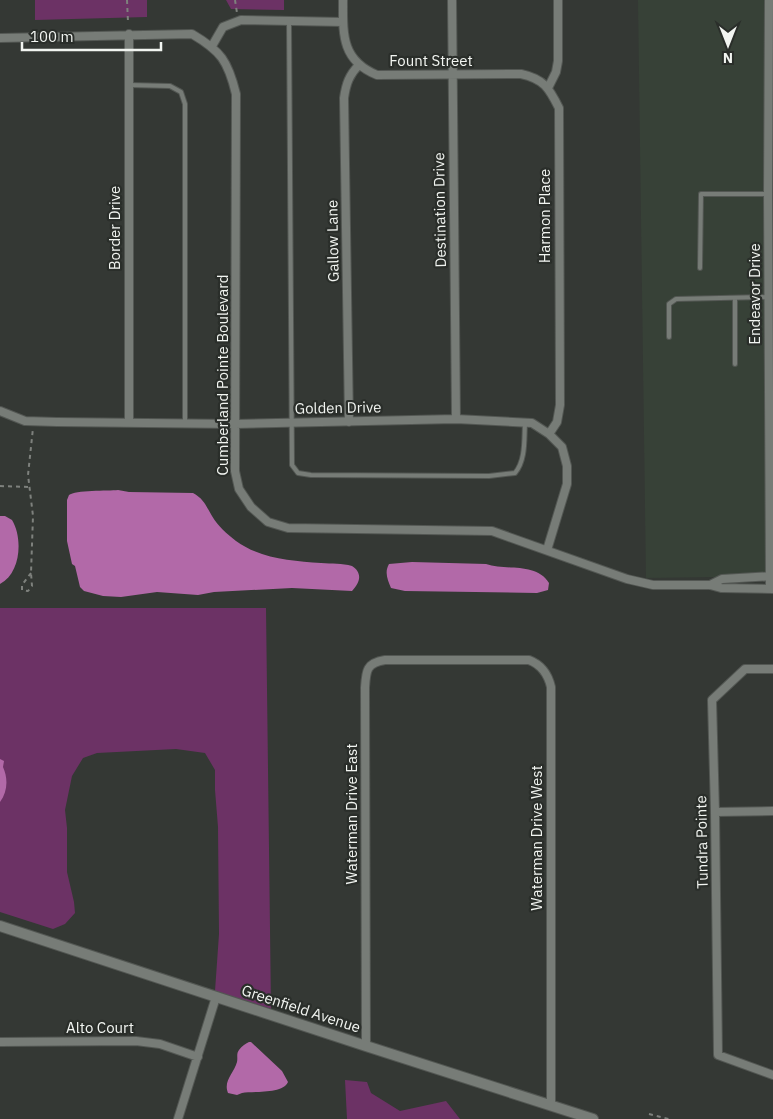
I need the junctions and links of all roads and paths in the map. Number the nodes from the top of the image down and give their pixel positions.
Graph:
1 (127, 0) edge
2 (234, 0) edge
3 (343, 0) edge
4 (452, 0) edge
5 (558, 0) edge
6 (769, 0) edge
7 (237, 13) dead end
8 (289, 21) junction
9 (771, 21) edge
10 (128, 22) dead end
11 (343, 22) junction
12 (129, 34) junction
13 (0, 38) edge
14 (212, 46) junction
15 (359, 65) junction
16 (453, 74) junction
17 (129, 86) junction
18 (548, 88) junction
19 (771, 131) edge
20 (768, 194) junction
21 (700, 268) dead end
22 (735, 298) junction
23 (768, 298) junction
24 (771, 318) edge
25 (669, 337) dead end
26 (735, 364) dead end
27 (0, 411) edge
28 (456, 419) junction
29 (34, 421) junction
30 (129, 422) junction
31 (349, 422) junction
32 (185, 423) junction
33 (291, 423) junction
34 (524, 423) junction
35 (235, 424) junction
36 (549, 434) junction
37 (771, 466) edge
38 (0, 486) edge
39 (29, 487) junction
40 (771, 494) edge
41 (546, 550) junction
42 (31, 573) junction
43 (772, 576) edge
44 (710, 585) junction
45 (771, 589) edge
46 (450, 660) joint
47 (773, 670) edge
48 (773, 811) edge
49 (716, 812) junction
50 (0, 926) edge
51 (216, 997) junction
52 (0, 1042) edge
53 (366, 1046) junction
54 (198, 1056) junction
55 (773, 1075) edge
56 (551, 1105) junction
57 (649, 1114) dead end
58 (178, 1119) edge
59 (593, 1119) edge
60 (669, 1119) edge

1 - 10 path
2 - 7 path
3 - 11 street
4 - 16 street, Destination Drive
5 - 18 street
6 - 9 street, Endeavor Drive
8 - 11 street
8 - 14 street
8 - 33 lane
9 - 19 street, Endeavor Drive
11 - 15 street
12 - 13 street, Cumberland Pointe Boulevard
12 - 14 street, Cumberland Pointe Boulevard
12 - 17 street, Border Drive
14 - 35 street, Cumberland Pointe Boulevard
15 - 16 street, Fount Street
15 - 31 street, Gallow Lane
16 - 18 street, Fount Street
16 - 28 street, Destination Drive
17 - 30 street, Border Drive
17 - 32 lane
18 - 36 street, Harmon Place
19 - 20 street, Endeavor Drive
20 - 21 lane
20 - 23 street, Endeavor Drive
22 - 23 lane
22 - 25 lane
22 - 26 lane
23 - 24 street, Endeavor Drive
24 - 37 street, Endeavor Drive
27 - 29 street, Golden Drive
28 - 31 street, Golden Drive
28 - 34 street, Golden Drive
29 - 30 street, Golden Drive
29 - 39 path
30 - 32 street, Golden Drive
31 - 33 street, Golden Drive
32 - 35 street, Golden Drive
33 - 34 lane
33 - 35 street, Golden Drive
34 - 36 street, Golden Drive
35 - 41 street, Cumberland Pointe Boulevard
36 - 41 street, Golden Drive
37 - 40 street, Endeavor Drive
38 - 39 path
39 - 42 path
40 - 43 street, Endeavor Drive
41 - 44 street, Cumberland Pointe Boulevard
42 - 42 path
43 - 44 street, Cumberland Pointe Boulevard
43 - 45 street, Endeavor Drive
44 - 45 street, Cumberland Pointe Boulevard
46 - 53 street, Waterman Drive East
46 - 56 street, Waterman Drive West
47 - 49 street, Tundra Pointe
48 - 49 street
49 - 55 street, Tundra Pointe
50 - 51 main road, Greenfield Avenue
51 - 53 main road, Greenfield Avenue
51 - 54 street
52 - 54 street, Alto Court
53 - 56 main road, Greenfield Avenue
54 - 58 street
56 - 59 main road, Greenfield Avenue
57 - 60 path

